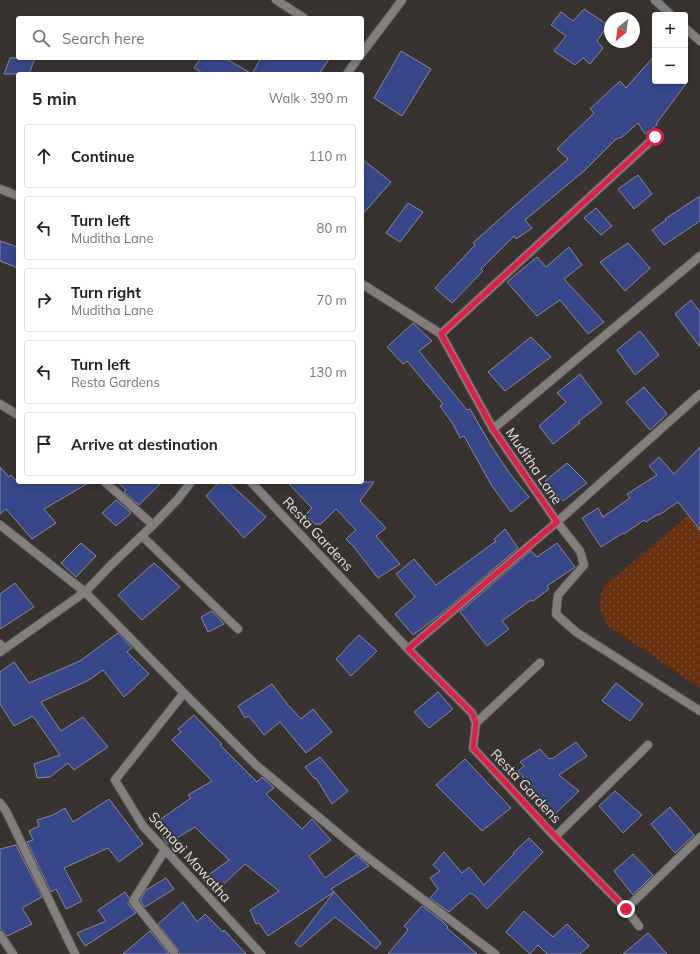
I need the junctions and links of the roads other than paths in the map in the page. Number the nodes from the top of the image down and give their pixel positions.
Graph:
1 (276, 0) edge
2 (402, 0) edge
3 (655, 0) edge
4 (668, 12) edge
5 (301, 16) edge
6 (688, 31) edge
7 (700, 41) edge
8 (364, 50) edge
9 (356, 60) edge
10 (348, 72) edge
11 (655, 137) dead end
12 (0, 189) edge
13 (16, 195) edge
14 (700, 256) edge
15 (364, 285) edge
16 (441, 334) junction
17 (700, 394) edge
18 (0, 404) edge
19 (16, 415) edge
20 (493, 429) junction
21 (107, 484) edge
22 (189, 484) edge
23 (253, 484) edge
24 (557, 522) junction
25 (0, 525) edge
26 (153, 525) junction
27 (142, 536) junction
28 (85, 592) junction
29 (238, 629) dead end
30 (1, 648) edge
31 (408, 649) junction
32 (540, 663) dead end
33 (184, 693) junction
34 (700, 711) edge
35 (476, 723) junction
36 (648, 745) dead end
37 (0, 803) edge
38 (556, 837) junction
39 (700, 837) edge
40 (165, 850) junction
41 (626, 909) junction
42 (639, 926) dead end
43 (0, 935) edge
44 (174, 952) dead end
45 (13, 954) edge
46 (75, 954) edge
47 (261, 954) edge
48 (495, 954) edge

1 - 5 street
2 - 8 street
3 - 4 street
6 - 7 street
9 - 10 street
11 - 16 street
12 - 13 street
14 - 20 street
15 - 16 street, Muditha Lane
16 - 20 street, Muditha Lane
17 - 24 street
18 - 19 street
20 - 24 street, Muditha Lane
21 - 26 street
22 - 26 street
23 - 31 street, Resta Gardens
24 - 31 street, Muditha Lane
24 - 34 street
25 - 28 street
26 - 27 street
27 - 28 street
27 - 29 street
28 - 30 street
28 - 33 street
31 - 35 street, Resta Gardens
32 - 35 street
33 - 40 street, Samagi Mawatha
33 - 48 street
35 - 38 street, Resta Gardens
36 - 38 street
37 - 46 street
38 - 41 street, Resta Gardens
39 - 41 street
40 - 44 street
40 - 47 street, Samagi Mawatha
41 - 42 street, Resta Gardens
43 - 45 street

